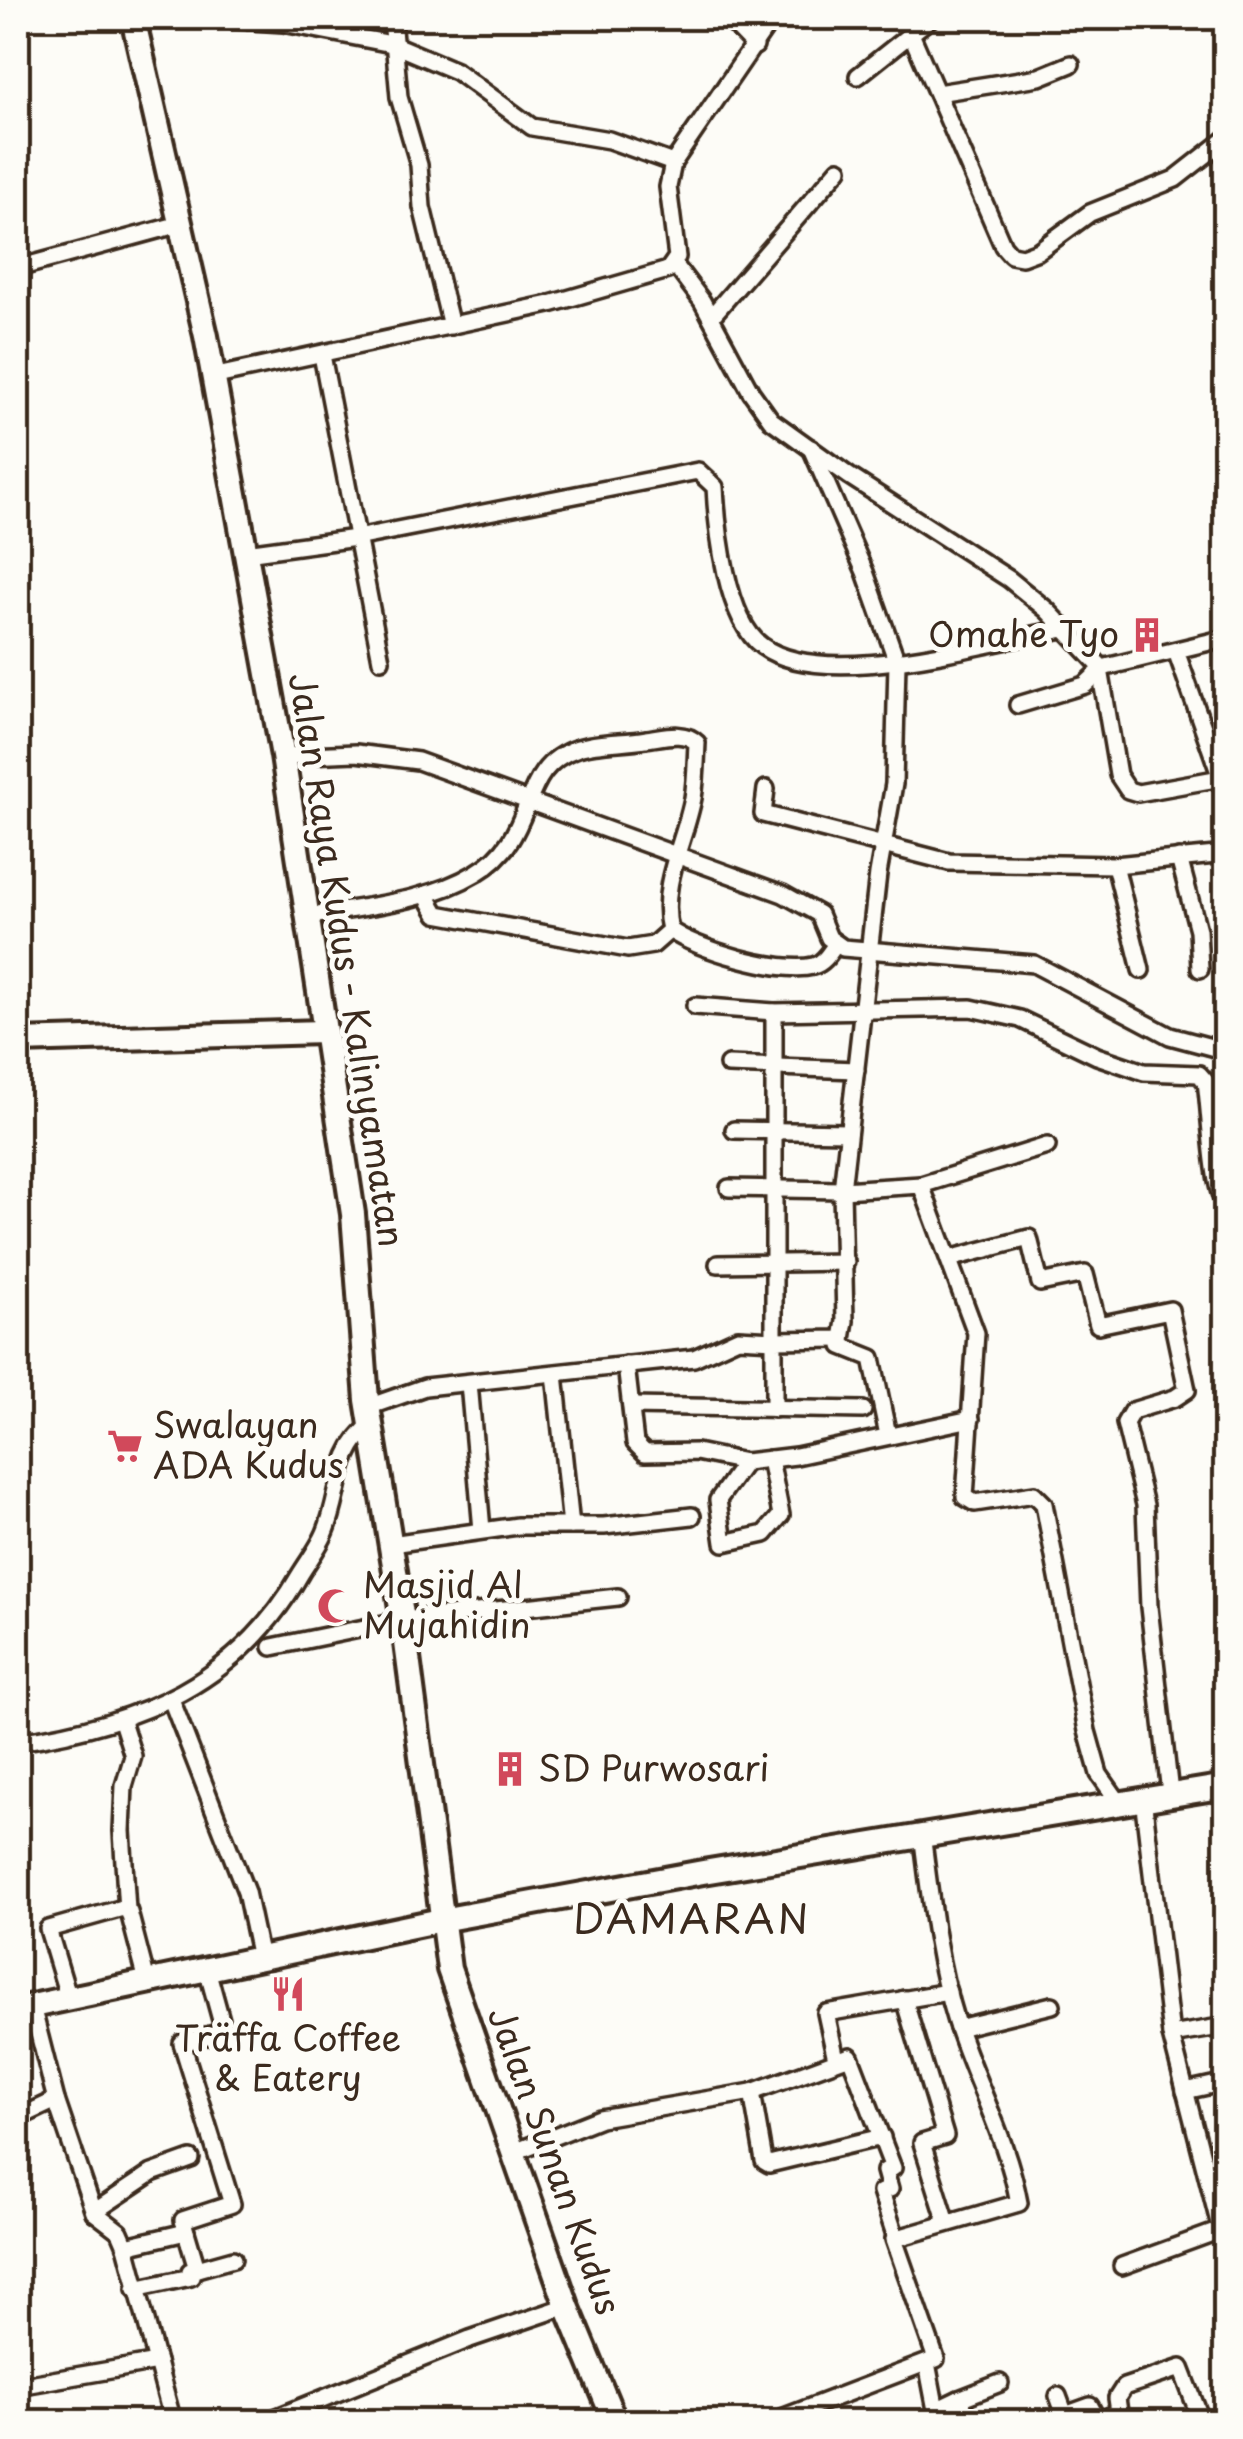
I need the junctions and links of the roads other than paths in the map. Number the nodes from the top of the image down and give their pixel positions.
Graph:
1 (133, 18) edge
2 (206, 18) edge
3 (392, 18) edge
4 (728, 18) edge
5 (772, 18) edge
6 (931, 18) edge
7 (912, 36) junction
8 (392, 44) junction
9 (754, 46) junction
10 (1071, 64) dead end
11 (858, 76) dead end
12 (937, 93) junction
13 (1226, 139) edge
14 (673, 163) junction
15 (838, 168) dead end
16 (180, 224) junction
17 (675, 265) junction
18 (18, 268) edge
19 (711, 317) junction
20 (451, 326) junction
21 (322, 354) junction
22 (212, 377) junction
23 (811, 448) junction
24 (356, 538) junction
25 (246, 552) junction
26 (1064, 629) junction
27 (1226, 638) edge
28 (1176, 651) junction
29 (381, 660) dead end
30 (897, 662) junction
31 (1102, 672) junction
32 (1018, 704) dead end
33 (282, 756) junction
34 (1223, 780) edge
35 (766, 790) dead end
36 (528, 803) junction
37 (883, 844) junction
38 (1226, 854) edge
39 (675, 857) junction
40 (1180, 858) junction
41 (1116, 865) junction
42 (426, 896) junction
43 (307, 916) junction
44 (670, 930) junction
45 (835, 946) junction
46 (872, 949) junction
47 (1141, 970) dead end
48 (1200, 970) dead end
49 (695, 1006) dead end
50 (864, 1009) junction
51 (774, 1012) junction
52 (323, 1032) junction
53 (18, 1041) edge
54 (1226, 1051) edge
55 (728, 1065) dead end
56 (774, 1070) junction
57 (856, 1070) junction
58 (734, 1130) dead end
59 (847, 1132) junction
60 (775, 1134) junction
61 (1047, 1146) dead end
62 (921, 1184) junction
63 (729, 1188) dead end
64 (777, 1188) junction
65 (842, 1190) junction
66 (1226, 1206) edge
67 (950, 1259) junction
68 (846, 1262) junction
69 (718, 1264) dead end
70 (772, 1264) junction
71 (842, 1339) junction
72 (774, 1340) junction
73 (626, 1365) junction
74 (555, 1374) junction
75 (469, 1383) junction
76 (631, 1406) junction
77 (774, 1409) junction
78 (863, 1410) dead end
79 (370, 1415) junction
80 (972, 1419) junction
81 (888, 1435) junction
82 (770, 1459) junction
83 (744, 1462) junction
84 (692, 1516) dead end
85 (572, 1526) junction
86 (482, 1530) junction
87 (391, 1544) junction
88 (618, 1597) dead end
89 (403, 1620) junction
90 (272, 1646) dead end
91 (170, 1699) junction
92 (122, 1721) junction
93 (18, 1742) edge
94 (1226, 1786) edge
95 (1170, 1793) junction
96 (1143, 1797) junction
97 (1118, 1801) junction
98 (922, 1834) junction
99 (126, 1910) junction
100 (441, 1920) junction
101 (260, 1958) junction
102 (207, 1969) junction
103 (147, 1981) junction
104 (948, 1992) junction
105 (904, 1999) junction
106 (69, 2000) junction
107 (1052, 2005) dead end
108 (25, 2008) edge
109 (1226, 2026) edge
110 (958, 2028) junction
111 (1171, 2034) junction
112 (836, 2059) junction
113 (1226, 2082) edge
114 (1185, 2091) junction
115 (752, 2092) junction
116 (56, 2100) junction
117 (18, 2118) edge
118 (882, 2138) junction
119 (512, 2153) junction
120 (191, 2159) dead end
121 (247, 2193) dead end
122 (232, 2204) junction
123 (94, 2212) junction
124 (947, 2223) junction
125 (1218, 2230) junction
126 (186, 2232) junction
127 (896, 2238) junction
128 (126, 2246) junction
129 (1226, 2250) edge
130 (233, 2259) dead end
131 (1122, 2266) dead end
132 (198, 2269) junction
133 (135, 2289) junction
134 (567, 2306) junction
135 (1226, 2308) edge
136 (1226, 2328) edge
137 (158, 2362) junction
138 (927, 2363) junction
139 (1000, 2383) dead end
140 (18, 2386) edge
141 (1058, 2396) dead end
142 (319, 2399) junction
143 (960, 2399) junction
144 (1226, 2417) edge
145 (790, 2418) edge
146 (1066, 2418) edge
147 (316, 2420) edge
148 (173, 2422) edge
149 (265, 2422) edge
150 (616, 2422) edge
151 (771, 2422) edge
152 (970, 2422) edge
153 (1202, 2422) edge
154 (1214, 2422) edge

1 - 16 main road, Jalan Raya Kudus - Kalinyamatan
2 - 8 street
3 - 8 street
4 - 9 street
5 - 9 street
6 - 7 street
7 - 11 street
7 - 12 street
8 - 14 street
8 - 20 street
9 - 14 street
10 - 12 street
12 - 13 street
14 - 17 street
15 - 19 street
16 - 18 street
16 - 22 main road, Jalan Raya Kudus - Kalinyamatan
17 - 19 street
17 - 20 street
19 - 23 street
20 - 21 street
21 - 22 street
21 - 24 street
22 - 25 main road, Jalan Raya Kudus - Kalinyamatan
23 - 26 street
23 - 30 street
24 - 25 street
24 - 29 street
24 - 30 street
25 - 33 main road, Jalan Raya Kudus - Kalinyamatan
26 - 30 street
26 - 31 street
27 - 28 street
28 - 31 street
28 - 34 street
30 - 37 street
31 - 32 street
31 - 34 street
33 - 36 street
33 - 43 main road, Jalan Raya Kudus - Kalinyamatan
35 - 37 street
36 - 39 street
36 - 39 street
36 - 42 street
37 - 41 street
37 - 46 street
38 - 40 street
39 - 44 street
39 - 45 street
40 - 41 street
40 - 48 street
41 - 47 street
42 - 43 street
42 - 44 street
43 - 52 main road, Jalan Raya Kudus - Kalinyamatan
44 - 45 street
45 - 46 street
46 - 50 street
46 - 54 street
49 - 51 street
50 - 51 street
50 - 57 street
50 - 66 street
51 - 56 street
52 - 53 main road
52 - 79 main road, Jalan Raya Kudus - Kalinyamatan
55 - 56 street
56 - 57 street
56 - 60 street
57 - 59 street
58 - 60 street
59 - 60 street
59 - 65 street
60 - 64 street
61 - 62 street
62 - 65 street
62 - 67 street
63 - 64 street
64 - 65 street
64 - 70 street
65 - 68 street
67 - 80 street
67 - 95 street
68 - 70 street
68 - 71 street
69 - 70 street
70 - 72 street
71 - 72 street
71 - 81 street
72 - 73 street
72 - 77 street
73 - 74 street
73 - 76 street
74 - 75 street
74 - 85 street
75 - 79 street
75 - 86 street
76 - 77 street
76 - 83 street
77 - 78 street
79 - 87 main road, Jalan Raya Kudus - Kalinyamatan
79 - 91 street
80 - 81 street
80 - 97 street
81 - 82 street
82 - 83 street
82 - 83 street
84 - 85 street
85 - 86 street
86 - 87 street
87 - 89 main road, Jalan Raya Kudus - Kalinyamatan
88 - 89 street
89 - 90 street
89 - 100 main road, Jalan Raya Kudus - Kalinyamatan
91 - 92 street
91 - 101 street
92 - 93 street
92 - 99 street
94 - 95 main road
95 - 96 main road
96 - 97 main road
96 - 111 street
97 - 98 main road
98 - 100 main road
98 - 104 street
99 - 103 street
99 - 106 street
100 - 101 main road
100 - 119 main road, Jalan Sunan Kudus
101 - 102 main road
102 - 103 main road
102 - 122 street
103 - 106 main road
104 - 105 street
104 - 110 street
105 - 112 street
105 - 124 street
106 - 108 main road
107 - 110 street
108 - 116 street
109 - 111 street
110 - 124 street
111 - 114 street
112 - 115 street
112 - 118 street
113 - 114 street
114 - 125 street
115 - 118 street
115 - 119 street
116 - 117 street
116 - 123 street
118 - 127 street
119 - 134 main road, Jalan Sunan Kudus
120 - 123 street
121 - 122 street
122 - 126 street
123 - 128 street
124 - 127 street
125 - 129 street
125 - 131 street
126 - 128 street
126 - 132 street
127 - 138 street
128 - 133 street
130 - 132 street
132 - 133 street
133 - 137 street
134 - 142 street
134 - 150 main road, Jalan Sunan Kudus
135 - 136 street
137 - 140 street
137 - 148 street
138 - 143 street
138 - 145 street
139 - 143 street
141 - 146 street
142 - 147 street
142 - 149 street
143 - 152 street
144 - 154 street
145 - 151 street
146 - 153 street

